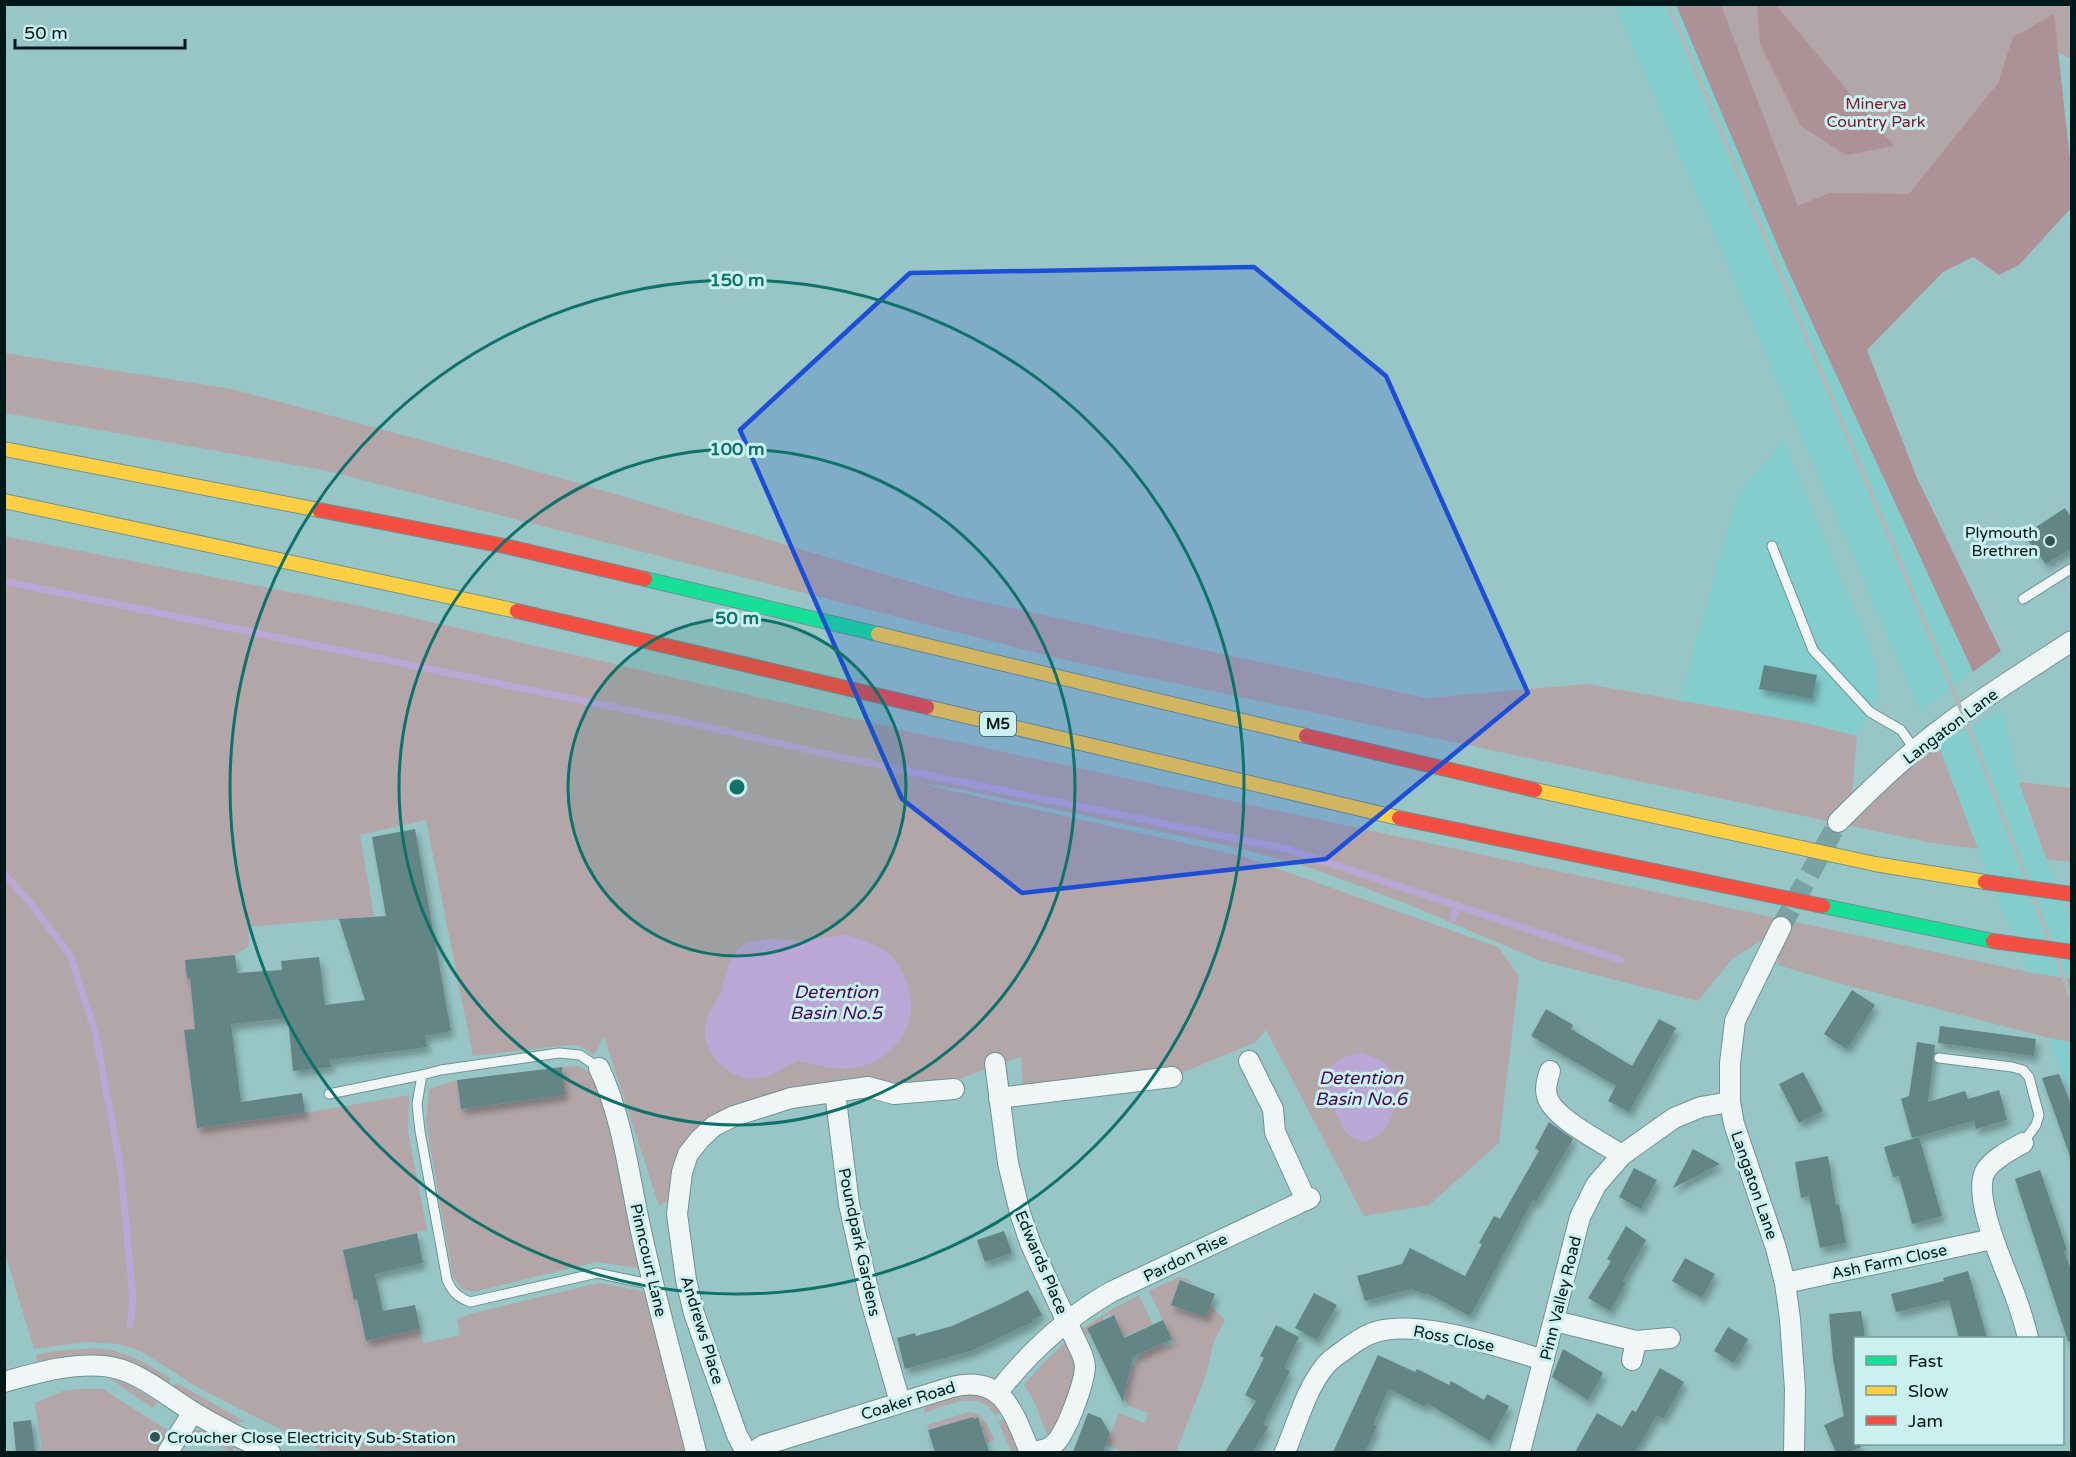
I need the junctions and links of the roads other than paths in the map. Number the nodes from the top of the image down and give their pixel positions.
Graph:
1 (4, 449) edge
2 (4, 501) edge
3 (1772, 546) dead end
4 (2072, 568) edge
5 (2023, 600) dead end
6 (2072, 641) edge
7 (1915, 750) junction
8 (1838, 822) tunnel mouth
9 (2072, 894) edge
10 (1781, 927) tunnel mouth
11 (2072, 952) edge
12 (1939, 1058) dead end
13 (1249, 1060) dead end
14 (995, 1063) dead end
15 (599, 1068) joint
16 (1550, 1071) dead end
17 (422, 1075) junction
18 (1172, 1077) dead end
19 (954, 1089) dead end
20 (835, 1092) junction
21 (329, 1094) dead end
22 (999, 1098) junction
23 (1730, 1102) junction
24 (2023, 1143) joint
25 (1622, 1155) junction
26 (1993, 1239) junction
27 (1785, 1283) junction
28 (654, 1285) junction
29 (1066, 1321) junction
30 (1555, 1321) junction
31 (2028, 1337) edge
32 (1670, 1338) dead end
33 (1544, 1360) junction
34 (4, 1382) edge
35 (998, 1392) junction
36 (900, 1402) junction
37 (193, 1412) junction
38 (168, 1452) edge
39 (270, 1452) edge
40 (696, 1452) edge
41 (746, 1452) edge
42 (753, 1452) edge
43 (1031, 1452) edge
44 (1285, 1452) edge
45 (1520, 1452) edge
46 (1794, 1452) edge

1 - 9 highway, bridge
2 - 11 highway, M5, bridge
3 - 7 lane
4 - 5 lane
6 - 7 street, Langaton Lane
7 - 8 street, Langaton Lane
10 - 23 street, Langaton Lane
12 - 24 lane
13 - 29 street, Pardon Rise
14 - 22 street, Edwards Place
15 - 17 lane
15 - 28 street, Pinncourt Lane
16 - 25 street
17 - 21 lane
17 - 28 lane
18 - 22 street
19 - 20 street
20 - 36 street, Poundpark Gardens
20 - 41 street, Andrews Place
22 - 29 street, Edwards Place
23 - 25 street, Pinn Valley Road
23 - 27 street, Langaton Lane
24 - 26 street
25 - 30 street, Pinn Valley Road
26 - 27 street, Ash Farm Close
26 - 31 street
27 - 46 street, Langaton Lane
28 - 40 street, Pinncourt Lane
29 - 35 street, Pardon Rise
29 - 43 street
30 - 32 street
30 - 33 street, Pinn Valley Road
33 - 44 street, Ross Close
33 - 45 street, Pinn Valley Road
34 - 37 street
35 - 36 street, Coaker Road
35 - 43 street
36 - 42 street, Coaker Road
37 - 38 street
37 - 39 street

